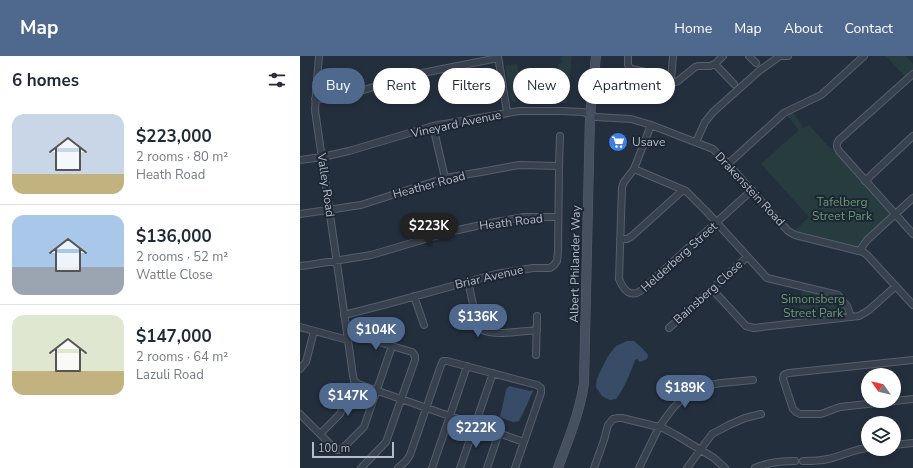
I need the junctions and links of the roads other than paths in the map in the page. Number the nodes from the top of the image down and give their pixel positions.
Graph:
1 (319, 56) edge
2 (596, 56) edge
3 (628, 56) edge
4 (673, 56) edge
5 (749, 56) edge
6 (781, 56) edge
7 (788, 56) edge
8 (864, 56) edge
9 (498, 57) edge
10 (721, 57) edge
11 (756, 63) dead end
12 (715, 64) junction
13 (318, 68) edge
14 (630, 68) edge
15 (672, 68) edge
16 (913, 74) edge
17 (675, 82) edge
18 (734, 84) dead end
19 (365, 90) edge
20 (315, 104) edge
21 (508, 112) junction
22 (590, 115) junction
23 (651, 125) junction
24 (433, 126) junction
25 (560, 136) dead end
26 (913, 136) edge
27 (696, 142) junction
28 (322, 157) junction
29 (300, 160) edge
30 (728, 164) junction
31 (559, 166) junction
32 (634, 169) junction
33 (445, 178) junction
34 (865, 181) junction
35 (683, 190) junction
36 (752, 190) junction
37 (913, 198) edge
38 (329, 210) junction
39 (300, 214) edge
40 (895, 214) junction
41 (558, 216) junction
42 (716, 223) junction
43 (913, 234) edge
44 (620, 239) junction
45 (860, 250) junction
46 (747, 257) junction
47 (337, 261) junction
48 (300, 266) edge
49 (468, 281) junction
50 (896, 286) junction
51 (712, 288) junction
52 (414, 296) junction
53 (913, 305) edge
54 (344, 315) junction
55 (537, 316) dead end
56 (852, 317) junction
57 (424, 325) dead end
58 (300, 327) edge
59 (669, 328) dead end
60 (537, 330) junction
61 (314, 331) junction
62 (365, 338) dead end
63 (348, 340) junction
64 (392, 346) junction
65 (536, 355) dead end
66 (913, 360) edge
67 (468, 366) junction
68 (300, 369) edge
69 (493, 373) junction
70 (682, 379) dead end
71 (753, 380) dead end
72 (356, 382) junction
73 (376, 390) junction
74 (690, 394) junction
75 (401, 399) junction
76 (913, 399) edge
77 (426, 407) junction
78 (300, 414) edge
79 (761, 414) dead end
80 (450, 416) junction
81 (475, 424) junction
82 (659, 427) junction
83 (500, 433) junction
84 (320, 434) junction
85 (524, 442) junction
86 (912, 443) edge
87 (901, 444) edge
88 (861, 449) edge
89 (700, 450) junction
90 (795, 461) dead end
91 (803, 461) dead end
92 (361, 468) edge
93 (398, 468) edge
94 (432, 468) edge
95 (460, 468) edge
96 (487, 468) edge
97 (515, 468) edge
98 (558, 468) edge
99 (594, 468) edge
100 (639, 468) edge
101 (687, 468) edge
102 (726, 468) edge
103 (755, 468) edge

1 - 13 street, Valley Road
2 - 22 street, Albert Philander Way
3 - 14 street
4 - 15 street
5 - 11 street
6 - 7 street
6 - 27 street
8 - 30 street
9 - 19 street
9 - 21 street
10 - 12 street
12 - 17 street
12 - 18 street
16 - 34 street
20 - 28 street, Valley Road
21 - 22 street, Vineyard Avenue
21 - 24 street, Vineyard Avenue
22 - 23 street, Drakenstein Road
22 - 98 street, Albert Philander Way
23 - 27 street, Drakenstein Road
23 - 32 street, Helderberg Street
24 - 28 street, Vineyard Avenue
24 - 33 street
25 - 31 street, Briar Avenue
26 - 34 street
27 - 30 street, Drakenstein Road
28 - 29 street, Vineyard Avenue
28 - 38 street, Valley Road
30 - 36 street, Drakenstein Road
31 - 33 street, Heather Road
31 - 41 street, Briar Avenue
32 - 35 street
32 - 44 street, Helderberg Street
33 - 38 street, Heather Road
34 - 40 street
35 - 42 street
35 - 44 street
36 - 42 street, Helderberg Street
36 - 45 street, Drakenstein Road
37 - 40 street
38 - 39 street, Heather Road
38 - 47 street, Valley Road
40 - 43 street
40 - 45 street
41 - 47 street, Heath Road
41 - 49 street, Briar Avenue
42 - 44 street, Helderberg Street
42 - 46 street
45 - 50 street
46 - 51 street, Bainsberg Close
46 - 56 street
47 - 48 street, Heath Road
47 - 54 street, Valley Road
49 - 52 street, Briar Avenue
49 - 60 street
50 - 53 street
50 - 56 street
51 - 56 street
51 - 59 street, Bainsberg Close
52 - 54 street, Briar Avenue
52 - 57 street
54 - 63 street, Valley Road
55 - 60 street
58 - 61 street
60 - 65 street
61 - 63 street
61 - 68 street
62 - 64 street
63 - 72 street, Valley Road
64 - 73 street
64 - 75 street
66 - 76 street
67 - 69 street
67 - 77 street
67 - 80 street
69 - 81 street
69 - 85 street
70 - 74 street
71 - 74 street
72 - 73 street
72 - 84 street
73 - 75 street
73 - 84 street
74 - 82 street
75 - 77 street
75 - 92 street
77 - 80 street
77 - 93 street
78 - 84 street
79 - 89 street
80 - 81 street
80 - 94 street
81 - 83 street
81 - 95 street
82 - 89 street
82 - 99 street
82 - 100 street
83 - 85 street
83 - 96 street
85 - 97 street
86 - 87 street
88 - 91 street
89 - 101 street
89 - 102 street
90 - 103 street

